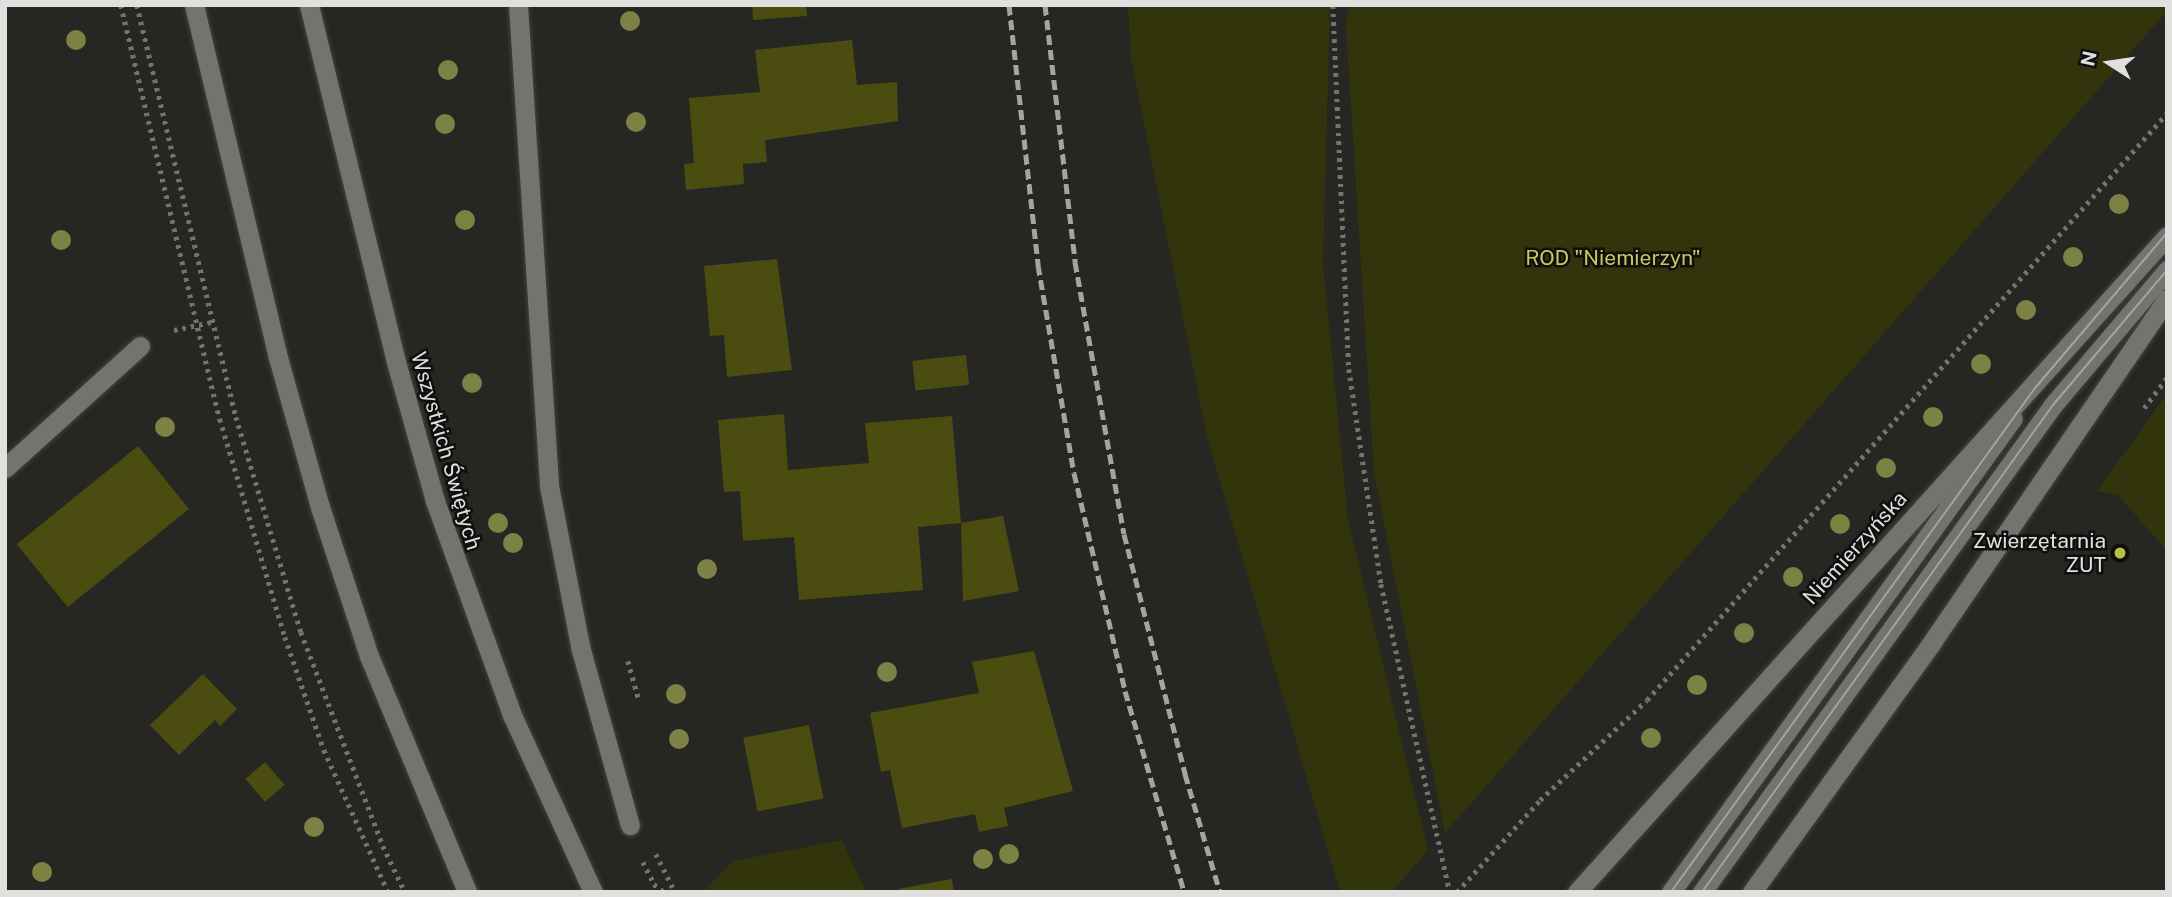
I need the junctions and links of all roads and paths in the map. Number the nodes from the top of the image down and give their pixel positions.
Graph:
1 (121, 5) edge
2 (137, 5) edge
3 (194, 5) edge
4 (309, 5) edge
5 (510, 5) edge
6 (518, 5) edge
7 (1333, 5) edge
8 (516, 30) junction
9 (2167, 113) edge
10 (2167, 236) edge
11 (2167, 270) edge
12 (2131, 274) junction
13 (2167, 299) edge
14 (212, 322) junction
15 (198, 325) junction
16 (181, 329) dead end
17 (140, 346) dead end
18 (5, 468) edge
19 (626, 655) dead end
20 (639, 702) dead end
21 (630, 825) dead end
22 (388, 892) edge
23 (405, 892) edge
24 (467, 892) edge
25 (593, 892) edge
26 (1450, 892) edge
27 (1457, 892) edge
28 (1577, 892) edge
29 (1671, 892) edge
30 (1702, 892) edge
31 (1752, 892) edge

1 - 15 path
2 - 14 path
3 - 24 street
4 - 25 street, Wszystkich Świętych
5 - 8 street
6 - 8 street
7 - 26 path
8 - 21 street
9 - 27 path
10 - 12 street, Niemierzyńska
11 - 30 street
12 - 28 street, Niemierzyńska
12 - 29 street
13 - 31 street
14 - 15 path
14 - 23 path
15 - 16 path
15 - 22 path
17 - 18 street
19 - 20 path

